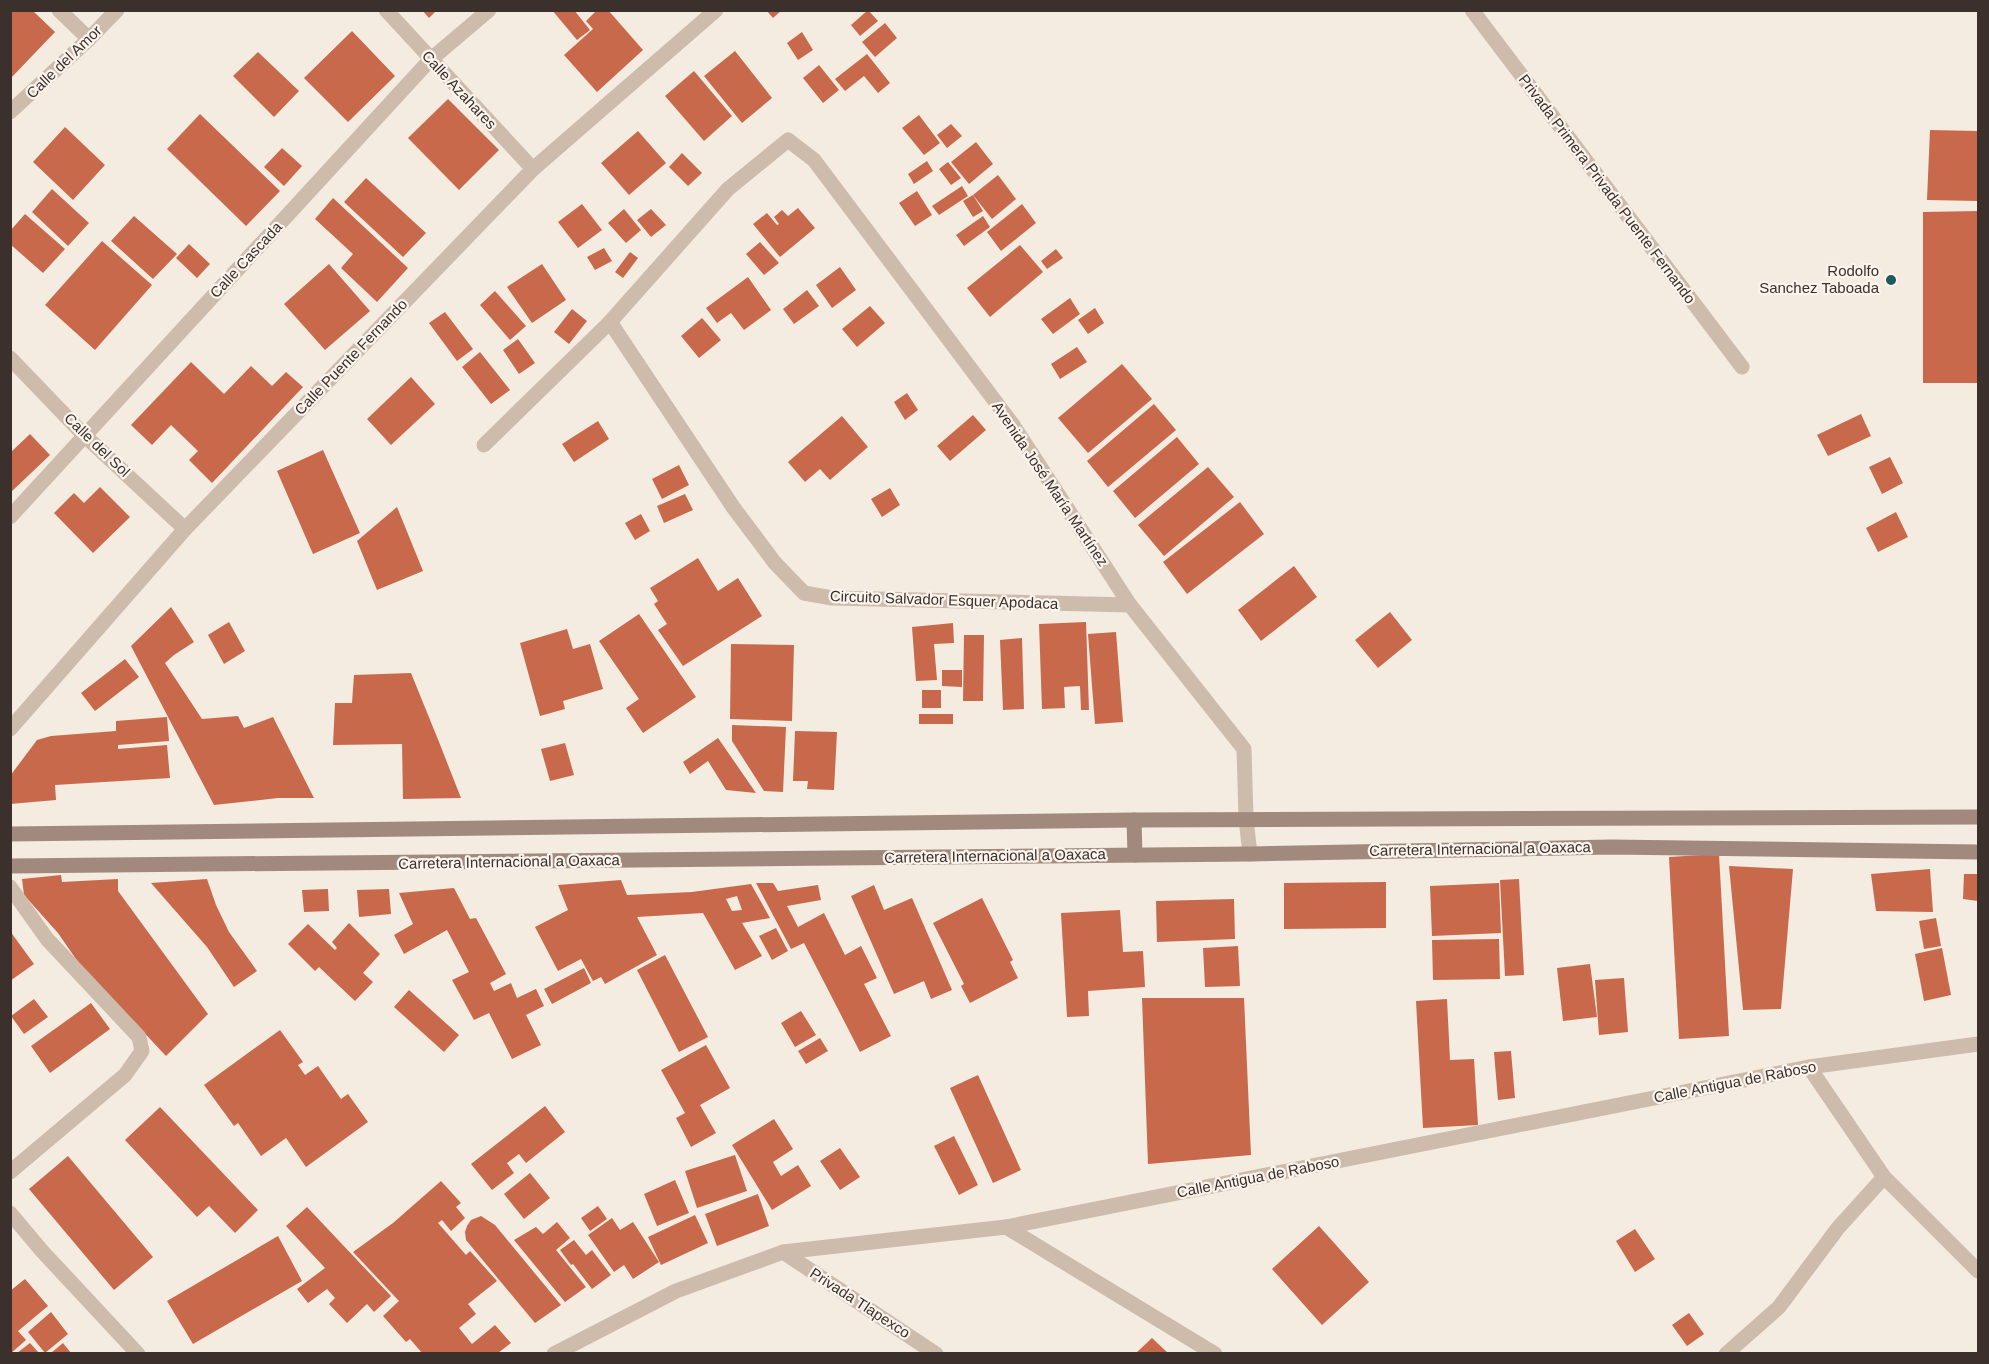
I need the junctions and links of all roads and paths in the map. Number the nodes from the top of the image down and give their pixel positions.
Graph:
1 (59, 10) edge
2 (117, 10) edge
3 (386, 10) edge
4 (489, 10) edge
5 (716, 10) edge
6 (1472, 10) edge
7 (89, 39) junction
8 (430, 60) junction
9 (10, 112) edge
10 (533, 169) junction
11 (610, 322) junction
12 (10, 358) edge
13 (1742, 367) dead end
14 (84, 435) junction
15 (484, 445) dead end
16 (10, 517) edge
17 (185, 529) junction
18 (1130, 605) junction
19 (10, 729) edge
20 (1978, 817) edge
21 (1246, 819) junction
22 (1134, 820) junction
23 (10, 834) edge
24 (1978, 852) edge
25 (1250, 854) junction
26 (1135, 855) junction
27 (10, 867) edge
28 (10, 887) edge
29 (1978, 1044) edge
30 (1809, 1067) junction
31 (10, 1172) edge
32 (1884, 1176) junction
33 (10, 1213) edge
34 (1006, 1227) junction
35 (783, 1252) junction
36 (1978, 1271) edge
37 (138, 1353) edge
38 (557, 1353) edge
39 (936, 1353) edge
40 (1215, 1353) edge
41 (1726, 1353) edge

1 - 7 street
2 - 7 street, Calle del Amor
3 - 8 street, Calle Azahares
4 - 8 street, Calle Cascada
5 - 10 street, Calle Puente Fernando
6 - 13 street, Privada Primera Privada Puente Fernando
7 - 9 street, Calle del Amor
8 - 10 street, Calle Azahares
8 - 14 street, Calle Cascada
10 - 17 street, Calle Puente Fernando
11 - 15 street
11 - 18 street, Circuito Salvador Esquer Apodaca
11 - 18 street, Avenida José María Martínez
12 - 14 street, Calle del Sol
14 - 16 street, Calle Cascada
14 - 17 street, Calle del Sol
17 - 19 street, Calle Puente Fernando
18 - 21 street, Avenida José María Martínez
20 - 21 street, Carretera Internacional a Oaxaca
21 - 22 street, Carretera Internacional a Oaxaca
21 - 25 street, Avenida José María Martínez
22 - 23 street, Carretera Internacional a Oaxaca
22 - 26 street
24 - 25 street, Carretera Internacional a Oaxaca
25 - 26 street, Carretera Internacional a Oaxaca
26 - 27 street, Carretera Internacional a Oaxaca
28 - 31 street
29 - 30 street, Calle Antigua de Raboso
30 - 32 street
30 - 34 street, Calle Antigua de Raboso
32 - 36 street
32 - 41 street
33 - 37 street
34 - 35 street, Calle Antigua de Raboso
34 - 40 street
35 - 38 street, Calle Antigua de Raboso
35 - 39 street, Privada Tlapexco

